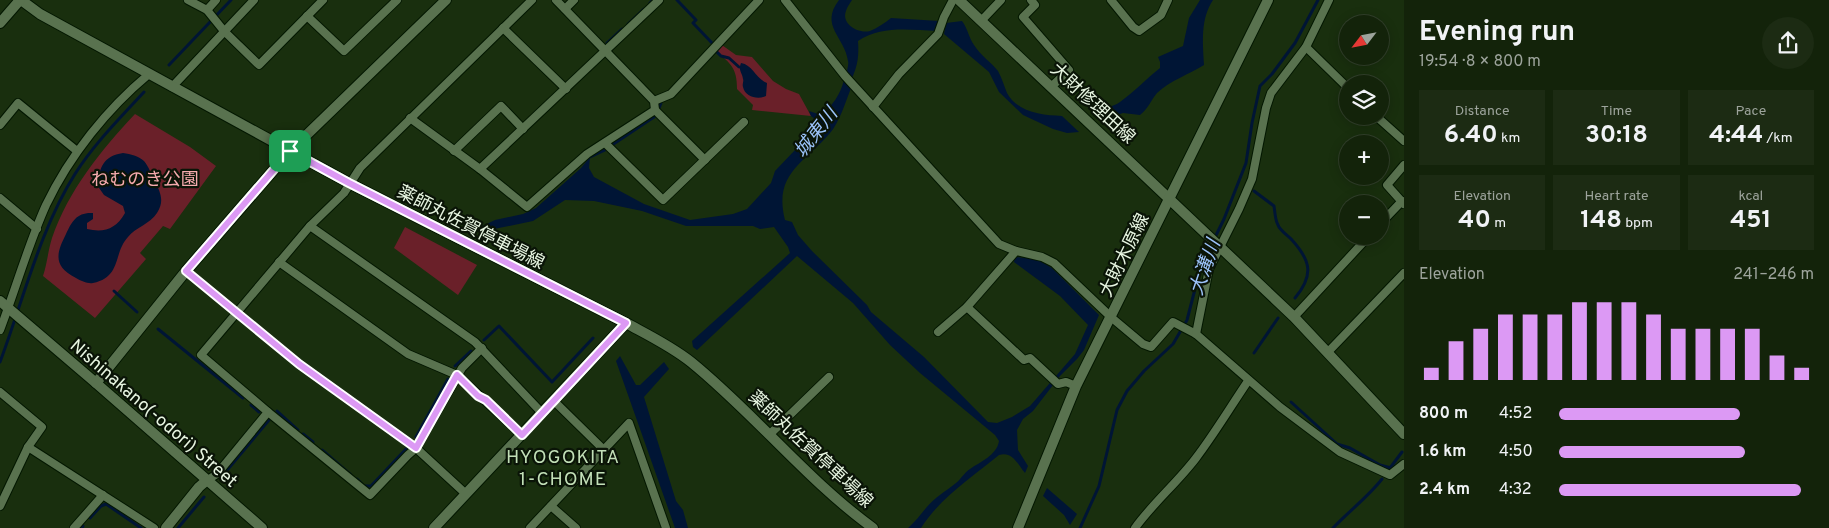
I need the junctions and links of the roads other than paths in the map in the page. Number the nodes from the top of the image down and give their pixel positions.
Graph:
1 (20, 0) edge
2 (188, 0) edge
3 (216, 0) edge
4 (254, 0) edge
5 (323, 0) edge
6 (397, 0) edge
7 (445, 0) edge
8 (532, 0) edge
9 (556, 0) edge
10 (574, 0) edge
11 (659, 0) edge
12 (759, 0) edge
13 (785, 0) edge
14 (953, 0) edge
15 (959, 0) edge
16 (1001, 0) edge
17 (1030, 0) edge
18 (1111, 0) edge
19 (1168, 0) edge
20 (1268, 0) edge
21 (1329, 0) edge
22 (565, 9) junction
23 (207, 10) junction
24 (307, 16) junction
25 (981, 21) junction
26 (0, 23) edge
27 (222, 28) junction
28 (503, 28) junction
29 (1306, 47) junction
30 (605, 50) junction
31 (149, 74) junction
32 (1339, 79) edge
33 (170, 85) junction
34 (1051, 87) junction
35 (566, 90) junction
36 (654, 101) junction
37 (873, 107) junction
38 (654, 110) junction
39 (410, 118) junction
40 (744, 122) dead end
41 (0, 125) edge
42 (1386, 125) edge
43 (523, 129) junction
44 (1404, 141) edge
45 (606, 142) junction
46 (290, 151) junction
47 (454, 151) junction
48 (77, 152) junction
49 (705, 160) junction
50 (1404, 165) edge
51 (480, 169) junction
52 (349, 183) junction
53 (0, 198) edge
54 (1170, 198) junction
55 (1403, 203) edge
56 (1389, 216) edge
57 (310, 226) junction
58 (37, 229) junction
59 (1361, 245) edge
60 (1220, 246) junction
61 (1016, 251) junction
62 (279, 262) junction
63 (186, 271) junction
64 (1404, 273) edge
65 (4, 305) edge
66 (967, 307) junction
67 (237, 312) junction
68 (1294, 317) junction
69 (1112, 318) junction
70 (626, 323) junction
71 (0, 330) edge
72 (938, 332) dead end
73 (1196, 334) junction
74 (482, 348) junction
75 (1328, 352) junction
76 (457, 375) junction
77 (829, 377) dead end
78 (1248, 381) junction
79 (96, 383) junction
80 (1076, 386) junction
81 (0, 392) edge
82 (554, 401) junction
83 (268, 412) junction
84 (542, 413) junction
85 (1404, 434) edge
86 (522, 435) junction
87 (769, 435) junction
88 (28, 447) junction
89 (416, 448) junction
90 (604, 450) junction
91 (1403, 467) edge
92 (206, 481) junction
93 (466, 494) junction
94 (103, 495) junction
95 (0, 506) edge
96 (551, 506) junction
97 (74, 528) edge
98 (154, 528) edge
99 (166, 528) edge
100 (262, 528) edge
101 (434, 528) edge
102 (530, 528) edge
103 (576, 528) edge
104 (666, 528) edge
105 (874, 528) edge
106 (1018, 528) edge
107 (1135, 528) edge

1 - 26 street
1 - 31 street, 薬師丸佐賀停車場線
2 - 23 street
3 - 23 street
4 - 27 street
5 - 24 street
6 - 24 street
7 - 46 street
8 - 28 street
9 - 22 street
10 - 22 street
11 - 30 street
12 - 36 street
13 - 37 street
14 - 37 street
15 - 25 street, 大財修理田線
16 - 25 street
17 - 34 street
18 - 19 street
20 - 54 street, 大財木原線
21 - 29 street
22 - 30 street
23 - 27 street
24 - 27 street
25 - 34 street, 大財修理田線
27 - 33 street
28 - 35 street
28 - 39 street
29 - 32 street
29 - 60 street
30 - 35 street
30 - 36 street
31 - 33 street, 薬師丸佐賀停車場線
31 - 48 street
33 - 46 street, 薬師丸佐賀停車場線
34 - 54 street, 大財修理田線
35 - 43 street
36 - 38 street
37 - 61 street
38 - 45 street
38 - 49 street
39 - 47 street
39 - 52 street
40 - 49 street
41 - 48 street
42 - 44 street
43 - 47 street
43 - 51 street
45 - 49 street
45 - 51 street
46 - 52 street, 薬師丸佐賀停車場線
46 - 63 street
47 - 51 street
48 - 58 street
50 - 55 street
52 - 57 street
52 - 70 street, 薬師丸佐賀停車場線
53 - 58 street
54 - 60 street, 大財修理田線
54 - 69 street, 大財木原線
55 - 56 street
57 - 62 street
57 - 74 street
58 - 65 street
59 - 68 street
60 - 68 street
60 - 73 street
61 - 66 street
61 - 69 street
62 - 67 street
62 - 76 street
63 - 67 street
63 - 79 street
64 - 75 street
65 - 71 street
65 - 79 street, Nishinakano(-odori) Street
66 - 72 street
66 - 80 street
67 - 83 street
67 - 89 street
68 - 75 street
69 - 73 street
69 - 80 street, 大財木原線
70 - 82 street
70 - 87 street, 薬師丸佐賀停車場線
73 - 78 street
74 - 76 street
74 - 84 street
75 - 85 street
76 - 86 street
76 - 89 street
77 - 87 street
78 - 91 street
78 - 107 street
79 - 92 street, Nishinakano(-odori) Street
80 - 106 street, 大財木原線
81 - 88 street
82 - 84 street
82 - 90 street
83 - 89 street
83 - 92 street
84 - 86 street
86 - 93 street
87 - 105 street, 薬師丸佐賀停車場線
88 - 94 street
88 - 95 street
89 - 93 street
90 - 96 street
90 - 104 street
92 - 99 street
92 - 100 street, Nishinakano(-odori) Street
93 - 101 street
94 - 97 street
94 - 98 street
96 - 102 street
96 - 103 street

